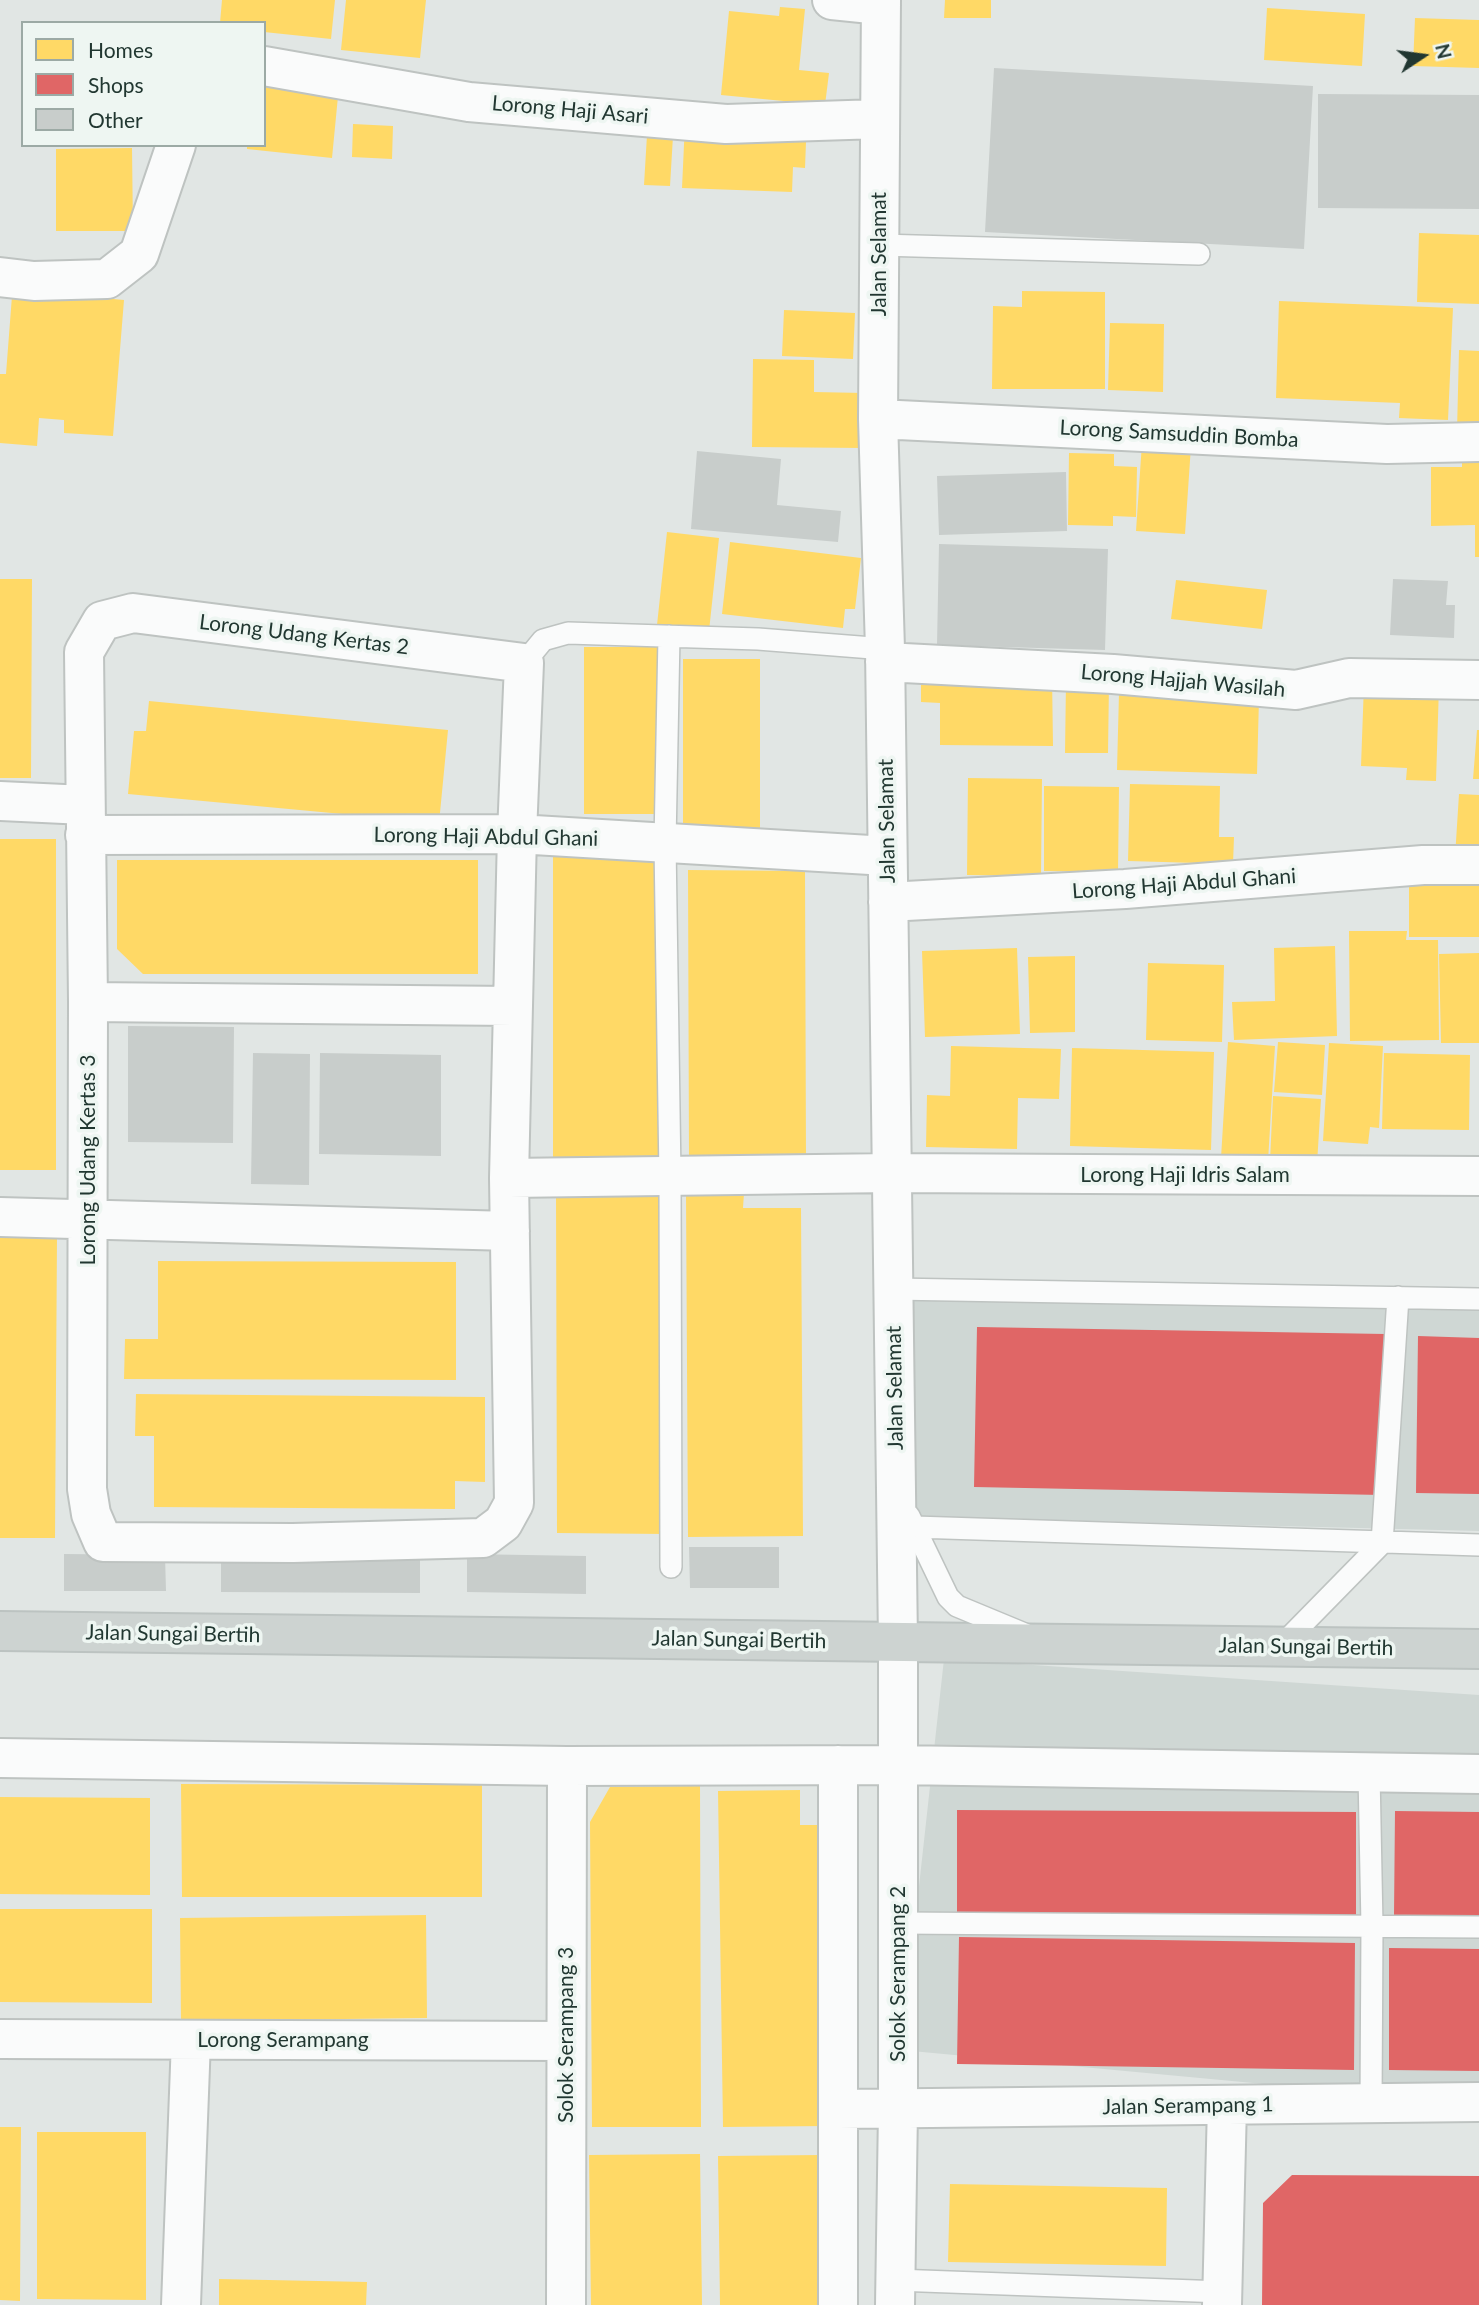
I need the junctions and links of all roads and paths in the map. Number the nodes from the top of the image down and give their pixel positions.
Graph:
1 (832, 0) edge
2 (881, 3) edge
3 (266, 66) edge
4 (879, 119) junction
5 (175, 147) edge
6 (880, 245) junction
7 (1199, 254) dead end
8 (0, 277) edge
9 (878, 419) junction
10 (1479, 442) edge
11 (669, 636) junction
12 (885, 655) junction
13 (524, 663) junction
14 (1479, 680) edge
15 (0, 801) edge
16 (85, 820) junction
17 (517, 834) junction
18 (664, 843) junction
19 (887, 856) junction
20 (1479, 865) edge
21 (888, 902) junction
22 (88, 1002) junction
23 (513, 1006) junction
24 (892, 1173) junction
25 (1479, 1176) edge
26 (670, 1177) junction
27 (509, 1178) junction
28 (0, 1216) edge
29 (88, 1221) junction
30 (510, 1231) junction
31 (893, 1289) junction
32 (1398, 1297) junction
33 (1479, 1299) edge
34 (896, 1485) junction
35 (914, 1527) junction
36 (1382, 1543) junction
37 (1479, 1545) edge
38 (671, 1567) dead end
39 (0, 1631) edge
40 (898, 1642) junction
41 (1049, 1644) junction
42 (1280, 1647) junction
43 (1479, 1649) edge
44 (0, 1758) edge
45 (838, 1765) junction
46 (898, 1765) junction
47 (567, 1766) junction
48 (1369, 1773) junction
49 (1479, 1774) edge
50 (897, 1923) junction
51 (1372, 1926) junction
52 (1479, 1927) edge
53 (0, 2039) edge
54 (191, 2040) junction
55 (566, 2041) junction
56 (1479, 2102) edge
57 (1371, 2104) junction
58 (1227, 2105) junction
59 (839, 2109) junction
60 (898, 2110) junction
61 (895, 2292) edge
62 (1055, 2295) edge
63 (1222, 2298) edge
64 (181, 2305) edge
65 (566, 2305) edge
66 (838, 2305) edge

1 - 2 street
2 - 4 street, Jalan Selamat
3 - 4 street, Lorong Haji Asari
4 - 6 street, Jalan Selamat
5 - 8 street
6 - 7 lane
6 - 9 street, Jalan Selamat
9 - 10 street, Lorong Samsuddin Bomba
9 - 12 street, Jalan Selamat
11 - 12 lane
11 - 13 lane
11 - 18 lane
12 - 14 street, Lorong Hajjah Wasilah
12 - 19 street, Jalan Selamat
13 - 16 street, Lorong Udang Kertas 2
13 - 17 street
15 - 16 street, Lorong Haji Abdul Ghani
16 - 17 street, Lorong Haji Abdul Ghani
16 - 22 street, Lorong Udang Kertas 3
17 - 18 street, Lorong Haji Abdul Ghani
17 - 23 street
18 - 19 street, Lorong Haji Abdul Ghani
18 - 26 lane
19 - 21 street, Jalan Selamat
20 - 21 street, Lorong Haji Abdul Ghani
21 - 24 street, Jalan Selamat
22 - 23 street
22 - 29 street, Lorong Udang Kertas 3
23 - 27 street
24 - 25 street, Lorong Haji Idris Salam
24 - 26 street, Lorong Haji Idris Salam
24 - 31 street, Jalan Selamat
26 - 27 street, Lorong Haji Idris Salam
26 - 38 lane
27 - 30 street
28 - 29 street
29 - 30 street
29 - 30 street, Lorong Udang Kertas 3
31 - 32 lane
31 - 34 street, Jalan Selamat
32 - 33 lane
32 - 36 lane
34 - 35 lane
34 - 40 street, Jalan Selamat
35 - 36 lane
35 - 41 lane
36 - 37 lane
36 - 42 lane
39 - 40 main road, Jalan Sungai Bertih
40 - 41 main road, Jalan Sungai Bertih
40 - 46 street, Solok Serampang 2
41 - 42 main road, Jalan Sungai Bertih
42 - 43 main road, Jalan Sungai Bertih
44 - 47 street
45 - 46 street
45 - 47 street
45 - 59 street
46 - 48 street
46 - 50 street, Solok Serampang 2
47 - 55 street, Solok Serampang 3
48 - 49 street
48 - 51 lane
50 - 51 lane
50 - 60 street, Solok Serampang 2
51 - 52 lane
51 - 57 lane
53 - 54 street, Lorong Serampang
54 - 55 street, Lorong Serampang
54 - 64 street
55 - 65 street, Solok Serampang 3
56 - 57 street, Jalan Serampang 1
57 - 58 street, Jalan Serampang 1
58 - 60 street, Jalan Serampang 1
58 - 63 street
59 - 60 street, Jalan Serampang 1
59 - 66 street
60 - 61 street, Solok Serampang 2
61 - 62 lane
62 - 63 lane

